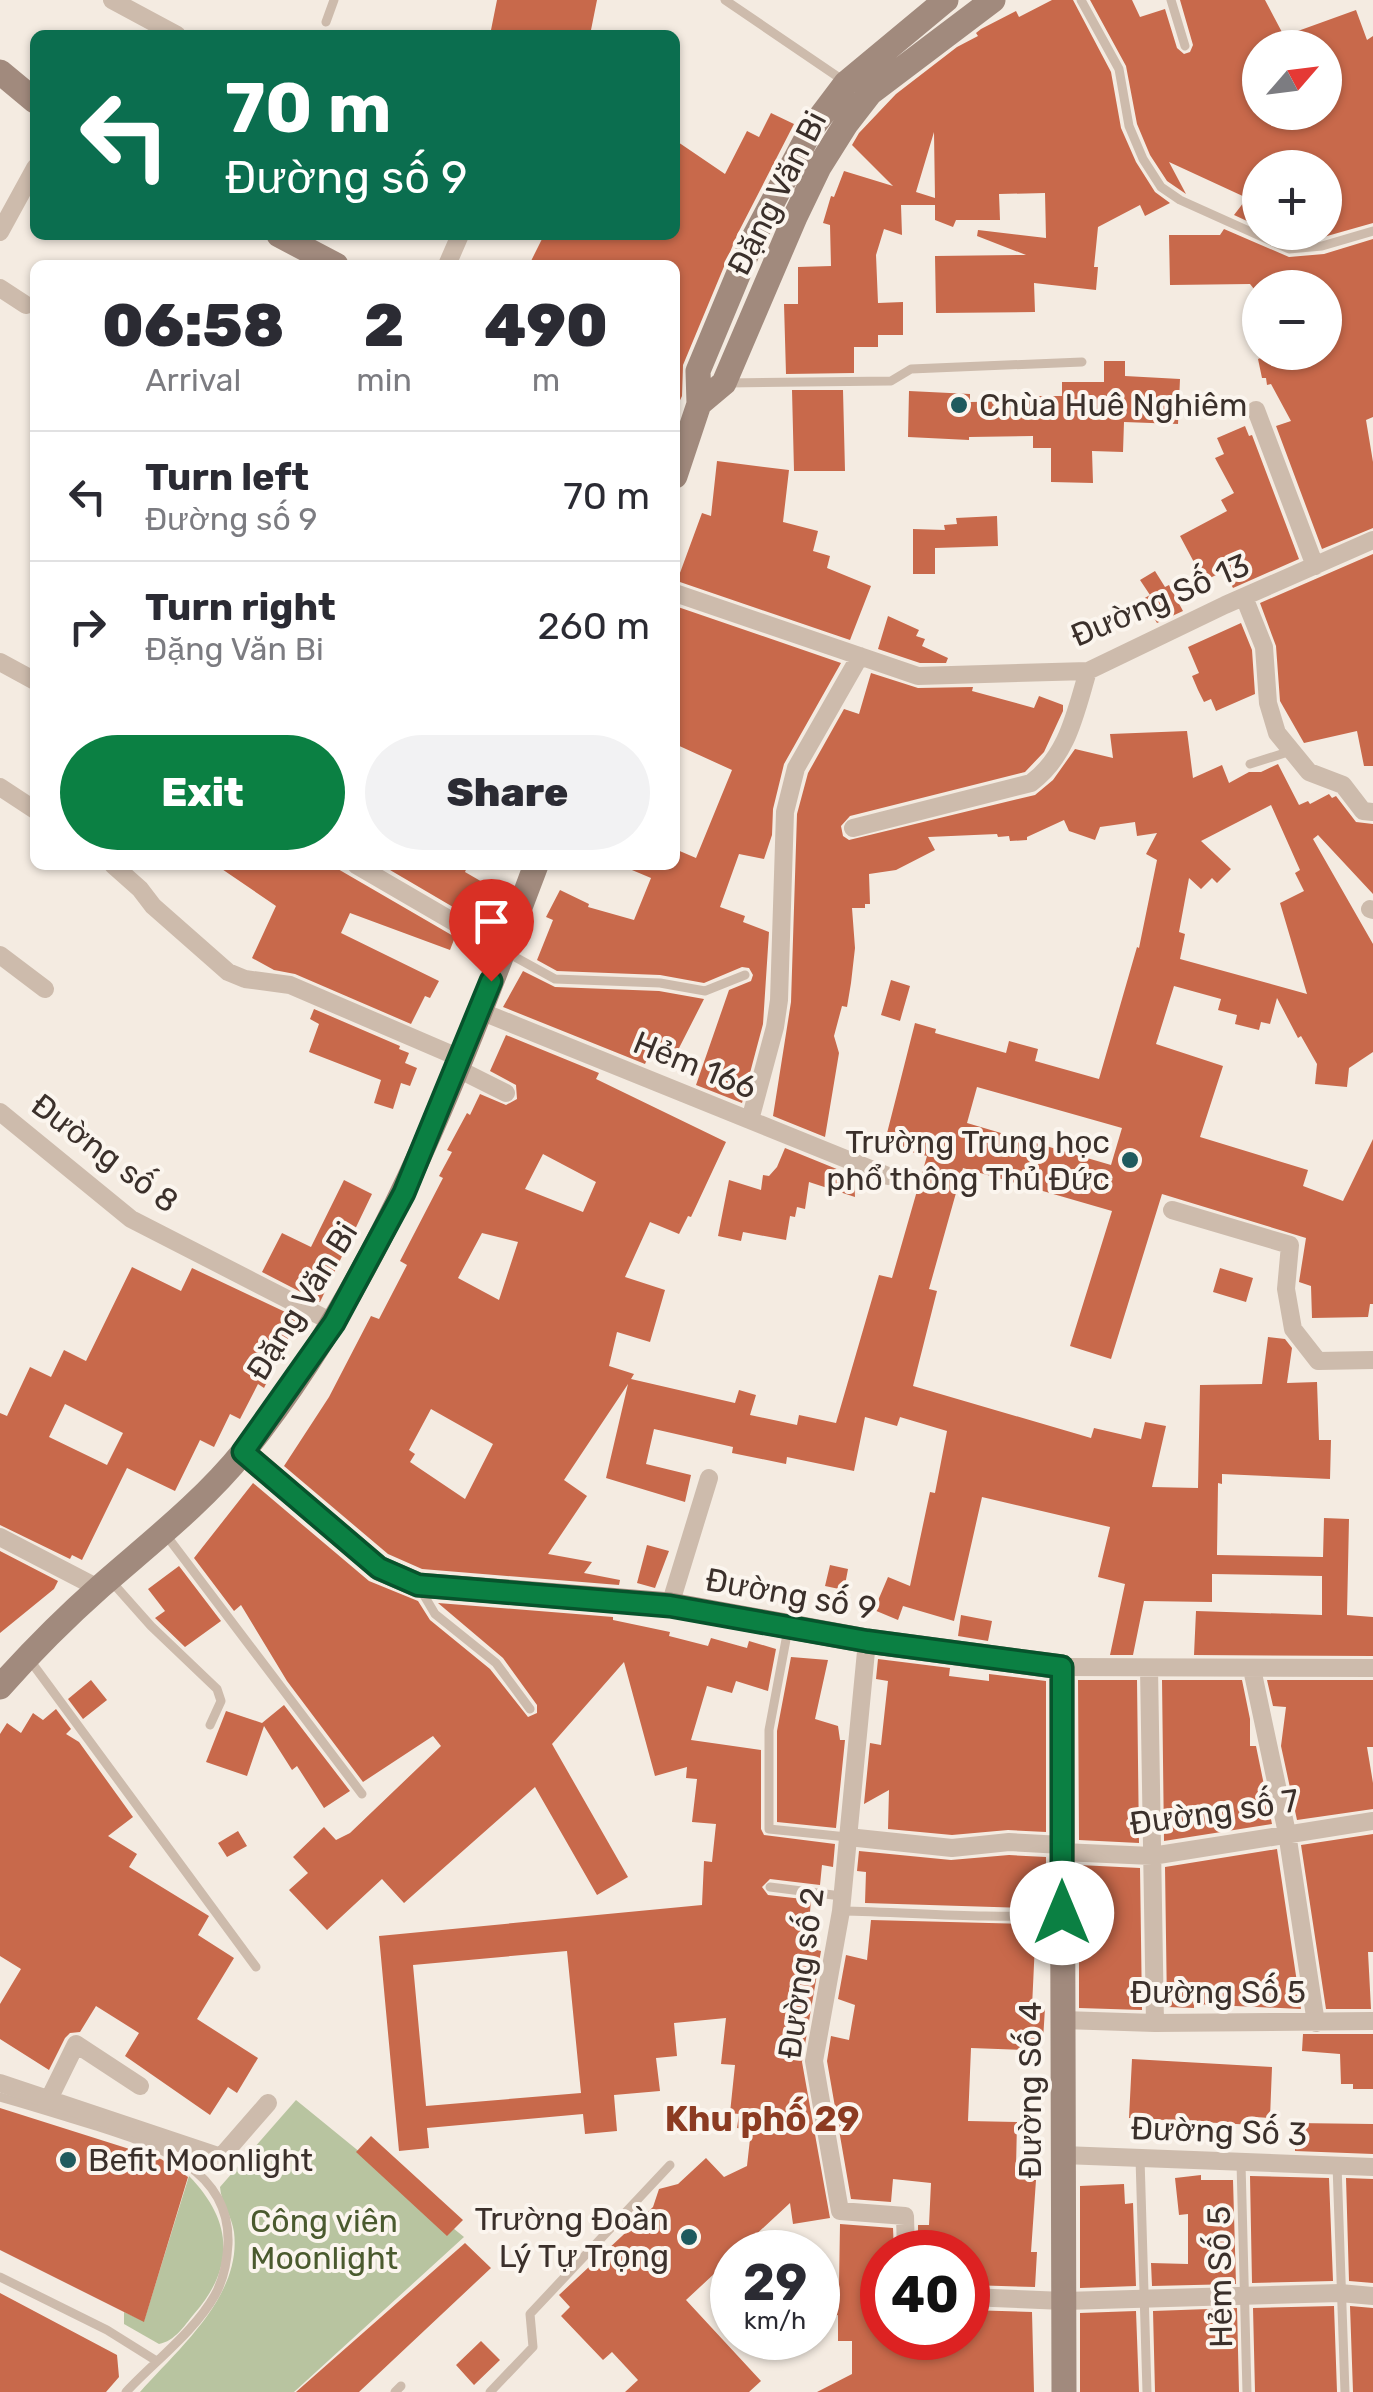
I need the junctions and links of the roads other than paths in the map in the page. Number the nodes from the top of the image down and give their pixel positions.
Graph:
1 (112, 0) edge
2 (334, 0) edge
3 (725, 0) edge
4 (946, 0) edge
5 (993, 0) edge
6 (1081, 0) edge
7 (1171, 0) edge
8 (326, 22) dead end
9 (168, 30) edge
10 (1185, 46) dead end
11 (0, 72) edge
12 (846, 83) junction
13 (30, 97) edge
14 (30, 177) edge
15 (1373, 231) edge
16 (0, 232) edge
17 (287, 240) edge
18 (321, 260) edge
19 (0, 288) edge
20 (26, 305) dead end
21 (1082, 362) dead end
22 (724, 383) junction
23 (700, 404) junction
24 (1256, 410) dead end
25 (680, 442) edge
26 (1373, 540) edge
27 (1315, 566) junction
28 (680, 595) edge
29 (1244, 596) junction
30 (860, 656) junction
31 (0, 662) edge
32 (1088, 671) junction
33 (30, 679) edge
34 (1291, 751) junction
35 (1250, 764) dead end
36 (0, 786) edge
37 (30, 807) edge
38 (1373, 812) edge
39 (853, 828) dead end
40 (119, 870) edge
41 (365, 870) edge
42 (531, 870) edge
43 (502, 950) junction
44 (0, 955) edge
45 (745, 975) dead end
46 (44, 989) dead end
47 (480, 1011) junction
48 (458, 1063) junction
49 (506, 1093) dead end
50 (0, 1112) edge
51 (750, 1120) junction
52 (888, 1176) dead end
53 (1172, 1210) dead end
54 (334, 1323) junction
55 (1373, 1360) edge
56 (243, 1452) junction
57 (709, 1478) dead end
58 (164, 1533) junction
59 (0, 1536) edge
60 (104, 1583) junction
61 (418, 1585) junction
62 (670, 1606) junction
63 (789, 1627) junction
64 (867, 1641) junction
65 (27, 1656) junction
66 (1062, 1667) junction
67 (1149, 1668) junction
68 (1373, 1668) edge
69 (1252, 1669) junction
70 (0, 1687) edge
71 (530, 1709) dead end
72 (210, 1724) dead end
73 (362, 1794) dead end
74 (1373, 1821) edge
75 (1287, 1832) junction
76 (848, 1837) junction
77 (1062, 1848) junction
78 (1152, 1856) junction
79 (770, 1887) dead end
80 (842, 1904) junction
81 (1062, 1913) junction
82 (256, 1967) dead end
83 (1063, 2020) junction
84 (1373, 2020) edge
85 (1155, 2022) junction
86 (1316, 2023) junction
87 (0, 2083) edge
88 (140, 2086) dead end
89 (0, 2097) edge
90 (50, 2099) junction
91 (268, 2103) dead end
92 (1063, 2155) junction
93 (1140, 2158) junction
94 (1241, 2160) junction
95 (670, 2165) dead end
96 (1337, 2165) junction
97 (1373, 2167) edge
98 (905, 2230) edge
99 (0, 2278) edge
100 (1340, 2293) junction
101 (1373, 2296) edge
102 (1247, 2297) junction
103 (990, 2298) edge
104 (1144, 2299) junction
105 (1064, 2301) junction
106 (156, 2360) junction
107 (126, 2392) edge
108 (490, 2392) edge
109 (1064, 2392) edge
110 (1146, 2392) edge
111 (1247, 2392) edge
112 (1345, 2392) edge

1 - 9 street
2 - 8 lane
3 - 12 lane
4 - 12 main road, Đặng Văn Bi
5 - 22 main road, Đặng Văn Bi
6 - 15 lane
7 - 10 lane
11 - 13 main road
12 - 23 main road, Đặng Văn Bi
14 - 16 street
17 - 18 main road
19 - 20 street
21 - 22 lane
22 - 23 main road, Đặng Văn Bi
23 - 25 main road, Đặng Văn Bi
24 - 27 street
26 - 27 street, Đường Số 13
27 - 29 street, Đường Số 13
28 - 30 street, Đường Số 13
29 - 32 street, Đường Số 13
29 - 34 street
30 - 32 street, Đường Số 13
30 - 51 street
31 - 33 street
32 - 39 street
34 - 35 lane
34 - 38 street
36 - 37 street
40 - 48 street
41 - 43 street
42 - 43 main road, Đặng Văn Bi
43 - 45 lane
43 - 47 main road, Đặng Văn Bi
44 - 46 street
47 - 48 main road, Đặng Văn Bi
47 - 51 street, Hẻm 166
48 - 49 street
48 - 54 main road, Đặng Văn Bi
50 - 54 street, Đường số 8
51 - 52 street, Hẻm 166
53 - 55 street
54 - 56 main road, Đặng Văn Bi
56 - 58 main road, Đặng Văn Bi
56 - 61 main road, Đường số 9
57 - 62 street
58 - 60 main road, Đặng Văn Bi
58 - 73 lane
59 - 60 street
60 - 65 main road, Đặng Văn Bi
60 - 72 lane
61 - 62 main road, Đường số 9
61 - 71 lane
62 - 63 main road, Đường số 9
63 - 64 main road, Đường số 9
63 - 76 lane
64 - 66 main road, Đường số 9
64 - 76 street, Đường số 2
65 - 70 main road, Đặng Văn Bi
65 - 82 lane
66 - 67 street, Đường số 9
66 - 77 main road, Đường Số 4
67 - 69 street, Đường số 9
67 - 78 street
68 - 69 street, Đường số 9
69 - 75 street
74 - 75 street, Đường số 7
75 - 78 street, Đường số 7
75 - 86 street
76 - 77 street, Đường số 7
76 - 80 street, Đường số 2
77 - 78 street, Đường số 7
77 - 81 main road, Đường Số 4
78 - 85 street
79 - 80 lane
80 - 81 lane
80 - 98 street, Đường số 2
81 - 83 main road, Đường Số 4
83 - 85 street, Đường Số 5
83 - 92 main road, Đường Số 4
84 - 86 street, Đường Số 5
85 - 86 street, Đường Số 5
87 - 90 street
88 - 90 street
89 - 106 lane
90 - 91 street
92 - 93 street, Đường Số 3
92 - 105 main road, Đường Số 4
93 - 94 street, Đường Số 3
93 - 104 lane
94 - 96 street, Đường Số 3
94 - 102 lane, Hẻm Số 5
95 - 108 lane
96 - 97 street, Đường Số 3
96 - 100 lane
99 - 106 lane
100 - 101 street
100 - 102 street
100 - 112 lane
102 - 104 street
102 - 111 lane, Hẻm Số 5
103 - 105 street
104 - 105 street
104 - 110 lane
105 - 109 main road, Đường Số 4
106 - 107 lane

